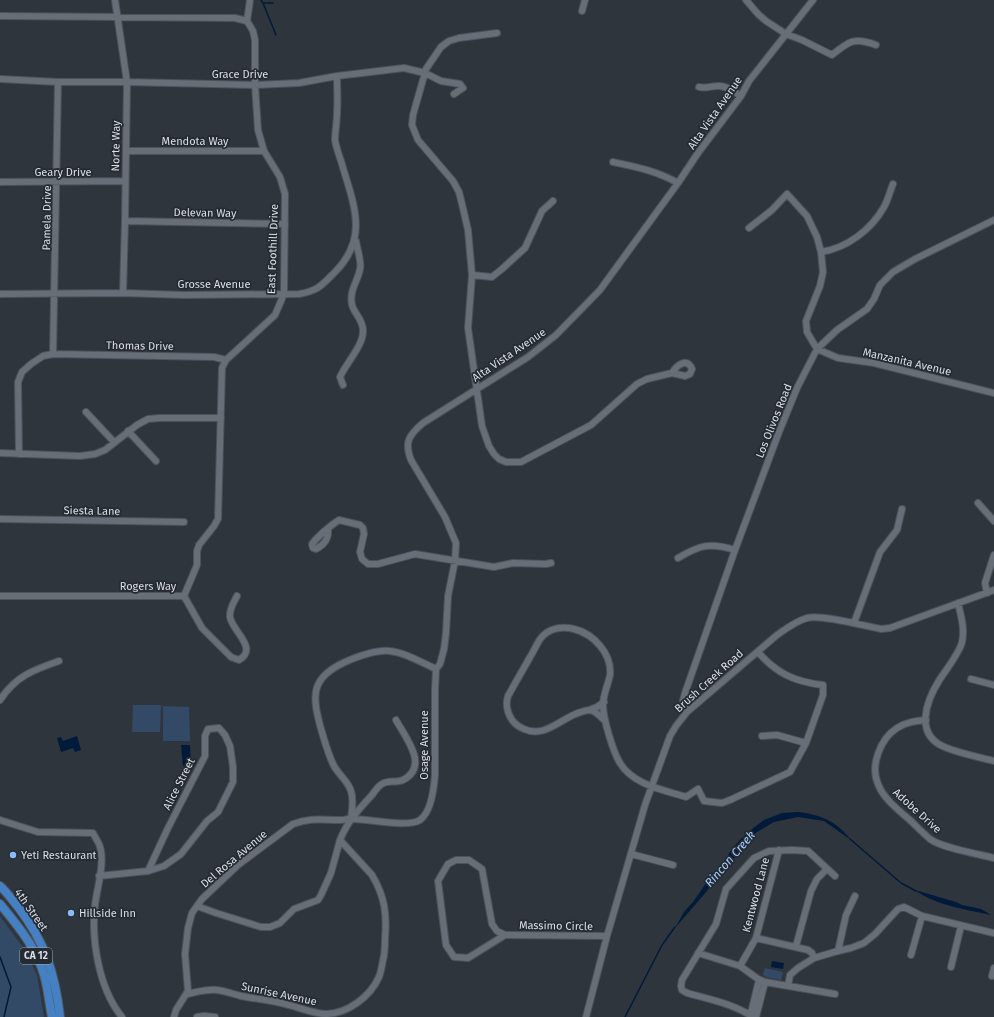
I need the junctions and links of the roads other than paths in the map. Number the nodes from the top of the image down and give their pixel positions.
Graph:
1 (115, 0) edge
2 (250, 0) edge
3 (585, 0) edge
4 (746, 0) edge
5 (813, 0) edge
6 (582, 11) dead end
7 (0, 16) edge
8 (118, 16) junction
9 (247, 21) junction
10 (498, 34) dead end
11 (786, 34) junction
12 (876, 45) dead end
13 (425, 73) junction
14 (337, 76) junction
15 (0, 80) edge
16 (58, 82) junction
17 (127, 82) junction
18 (255, 85) junction
19 (699, 87) dead end
20 (454, 94) dead end
21 (741, 96) junction
22 (126, 151) junction
23 (264, 151) junction
24 (613, 162) dead end
25 (125, 181) junction
26 (0, 182) edge
27 (57, 182) junction
28 (678, 183) junction
29 (893, 184) dead end
30 (553, 201) dead end
31 (994, 220) edge
32 (125, 221) junction
33 (285, 224) junction
34 (749, 228) dead end
35 (355, 238) junction
36 (821, 252) junction
37 (472, 275) junction
38 (55, 293) junction
39 (123, 293) junction
40 (0, 294) edge
41 (284, 294) junction
42 (817, 349) junction
43 (53, 354) junction
44 (226, 360) junction
45 (672, 373) dead end
46 (343, 385) dead end
47 (476, 389) junction
48 (994, 393) edge
49 (86, 412) dead end
50 (221, 418) junction
51 (128, 431) junction
52 (114, 442) junction
53 (0, 453) edge
54 (19, 454) junction
55 (156, 461) dead end
56 (978, 503) dead end
57 (902, 509) dead end
58 (0, 519) edge
59 (994, 521) edge
60 (184, 522) dead end
61 (328, 529) dead end
62 (735, 550) junction
63 (994, 555) edge
64 (678, 558) dead end
65 (455, 561) junction
66 (551, 563) dead end
67 (994, 590) edge
68 (986, 593) junction
69 (0, 596) edge
70 (184, 596) junction
71 (237, 596) dead end
72 (958, 603) junction
73 (854, 624) junction
74 (758, 652) junction
75 (59, 661) dead end
76 (436, 670) junction
77 (971, 679) dead end
78 (994, 685) edge
79 (0, 700) edge
80 (604, 702) junction
81 (589, 710) junction
82 (687, 712) junction
83 (396, 720) dead end
84 (926, 720) junction
85 (605, 721) junction
86 (762, 736) dead end
87 (806, 743) junction
88 (994, 761) edge
89 (652, 786) junction
90 (351, 818) junction
91 (0, 820) edge
92 (340, 840) junction
93 (779, 850) junction
94 (631, 854) junction
95 (994, 858) edge
96 (672, 865) dead end
97 (827, 869) junction
98 (148, 871) junction
99 (99, 876) junction
100 (834, 876) dead end
101 (0, 886) edge
102 (855, 896) dead end
103 (0, 904) edge
104 (197, 906) junction
105 (922, 916) junction
106 (961, 926) junction
107 (994, 933) edge
108 (505, 935) junction
109 (607, 936) junction
110 (756, 938) junction
111 (796, 946) junction
112 (838, 951) junction
113 (698, 953) junction
114 (911, 955) dead end
115 (814, 958) junction
116 (740, 966) junction
117 (951, 967) dead end
118 (994, 968) edge
119 (992, 976) dead end
120 (762, 981) junction
121 (788, 986) junction
122 (187, 994) junction
123 (835, 994) dead end
124 (52, 1017) edge
125 (60, 1017) edge
126 (122, 1017) edge
127 (174, 1017) edge
128 (197, 1017) edge
129 (215, 1017) edge
130 (586, 1017) edge
131 (752, 1017) edge

1 - 8 street, Norte Way
2 - 9 street
3 - 6 street
4 - 11 street
5 - 11 street, Alta Vista Avenue
7 - 8 street
8 - 9 street
8 - 17 street, Norte Way
9 - 18 street, East Foothill Drive
10 - 13 street
11 - 12 street
11 - 21 street, Alta Vista Avenue
13 - 14 street, Grace Drive
13 - 20 street, Grace Drive
13 - 37 street
14 - 18 street, Grace Drive
14 - 35 street, Grosse Avenue
15 - 16 street, Grace Drive
16 - 17 street, Grace Drive
16 - 27 street, Pamela Drive
17 - 18 street, Grace Drive
17 - 22 street, Norte Way
18 - 23 street, East Foothill Drive
19 - 21 street
21 - 28 street, Alta Vista Avenue
22 - 23 street, Mendota Way
22 - 25 street, Norte Way
23 - 33 street, East Foothill Drive
24 - 28 street
25 - 27 street, Geary Drive
25 - 32 street, Norte Way
26 - 27 street, Geary Drive
27 - 38 street, Pamela Drive
28 - 47 street, Alta Vista Avenue
29 - 36 street
30 - 37 street
31 - 42 street, Los Olivos Road
32 - 33 street, Delevan Way
32 - 39 street, Norte Way
33 - 41 street, East Foothill Drive
34 - 36 street
35 - 41 street, Grosse Avenue
35 - 46 street
36 - 42 street
37 - 47 street
38 - 39 street, Grosse Avenue
38 - 40 street, Grosse Avenue
38 - 43 street, Pamela Drive
39 - 41 street, Grosse Avenue
41 - 44 street, East Foothill Drive
42 - 48 street, Manzanita Avenue
42 - 62 street, Los Olivos Road
43 - 44 street, Thomas Drive
43 - 54 street
44 - 50 street
45 - 47 street
47 - 65 street, Alta Vista Avenue
49 - 52 street
50 - 51 street
50 - 70 street
51 - 52 street
51 - 55 street
52 - 54 street
53 - 54 street
56 - 59 street
57 - 73 street
58 - 60 street, Siesta Lane
61 - 65 street
62 - 64 street
62 - 82 street, Los Olivos Road
63 - 68 street
65 - 66 street
65 - 76 street, Alta Vista Avenue
67 - 68 street, Brush Creek Road
68 - 72 street, Brush Creek Road
69 - 70 street, Rogers Way
70 - 71 street, Rogers Way
72 - 73 street, Brush Creek Road
72 - 84 street
73 - 74 street, Brush Creek Road
74 - 82 street, Brush Creek Road
74 - 87 street
75 - 79 street
76 - 90 street, Osage Avenue
76 - 90 street
77 - 78 street
80 - 81 street
80 - 81 street
80 - 85 street
81 - 85 street
82 - 89 street, Brush Creek Road
83 - 90 street
84 - 88 street
84 - 95 street, Adobe Drive
85 - 89 street
86 - 87 street
87 - 89 street
89 - 94 street, Brush Creek Road
90 - 92 street
90 - 104 street, Del Rosa Avenue
91 - 99 street
92 - 104 street
92 - 122 street, Sunrise Avenue
93 - 97 street
93 - 110 street, Kentwood Lane
93 - 113 street
94 - 96 street
94 - 109 street, Brush Creek Road
97 - 100 street
97 - 111 street
98 - 98 street, Alice Street
98 - 99 street, Alice Street
99 - 126 street
101 - 125 main road, 4th Street / CA 12
102 - 112 street
103 - 124 main road, 4th Street / CA 12
104 - 122 street, Del Rosa Avenue
105 - 106 street
105 - 112 street
105 - 114 street
106 - 107 street
106 - 117 street
108 - 108 street, Massimo Circle
108 - 109 street, Massimo Circle
109 - 130 street, Brush Creek Road
110 - 111 street
110 - 116 street, Kentwood Lane
111 - 115 street
112 - 115 street
113 - 116 street
113 - 131 street
115 - 121 street
116 - 120 street
118 - 119 street
120 - 121 street
120 - 131 street
121 - 123 street
122 - 127 street
128 - 129 street

